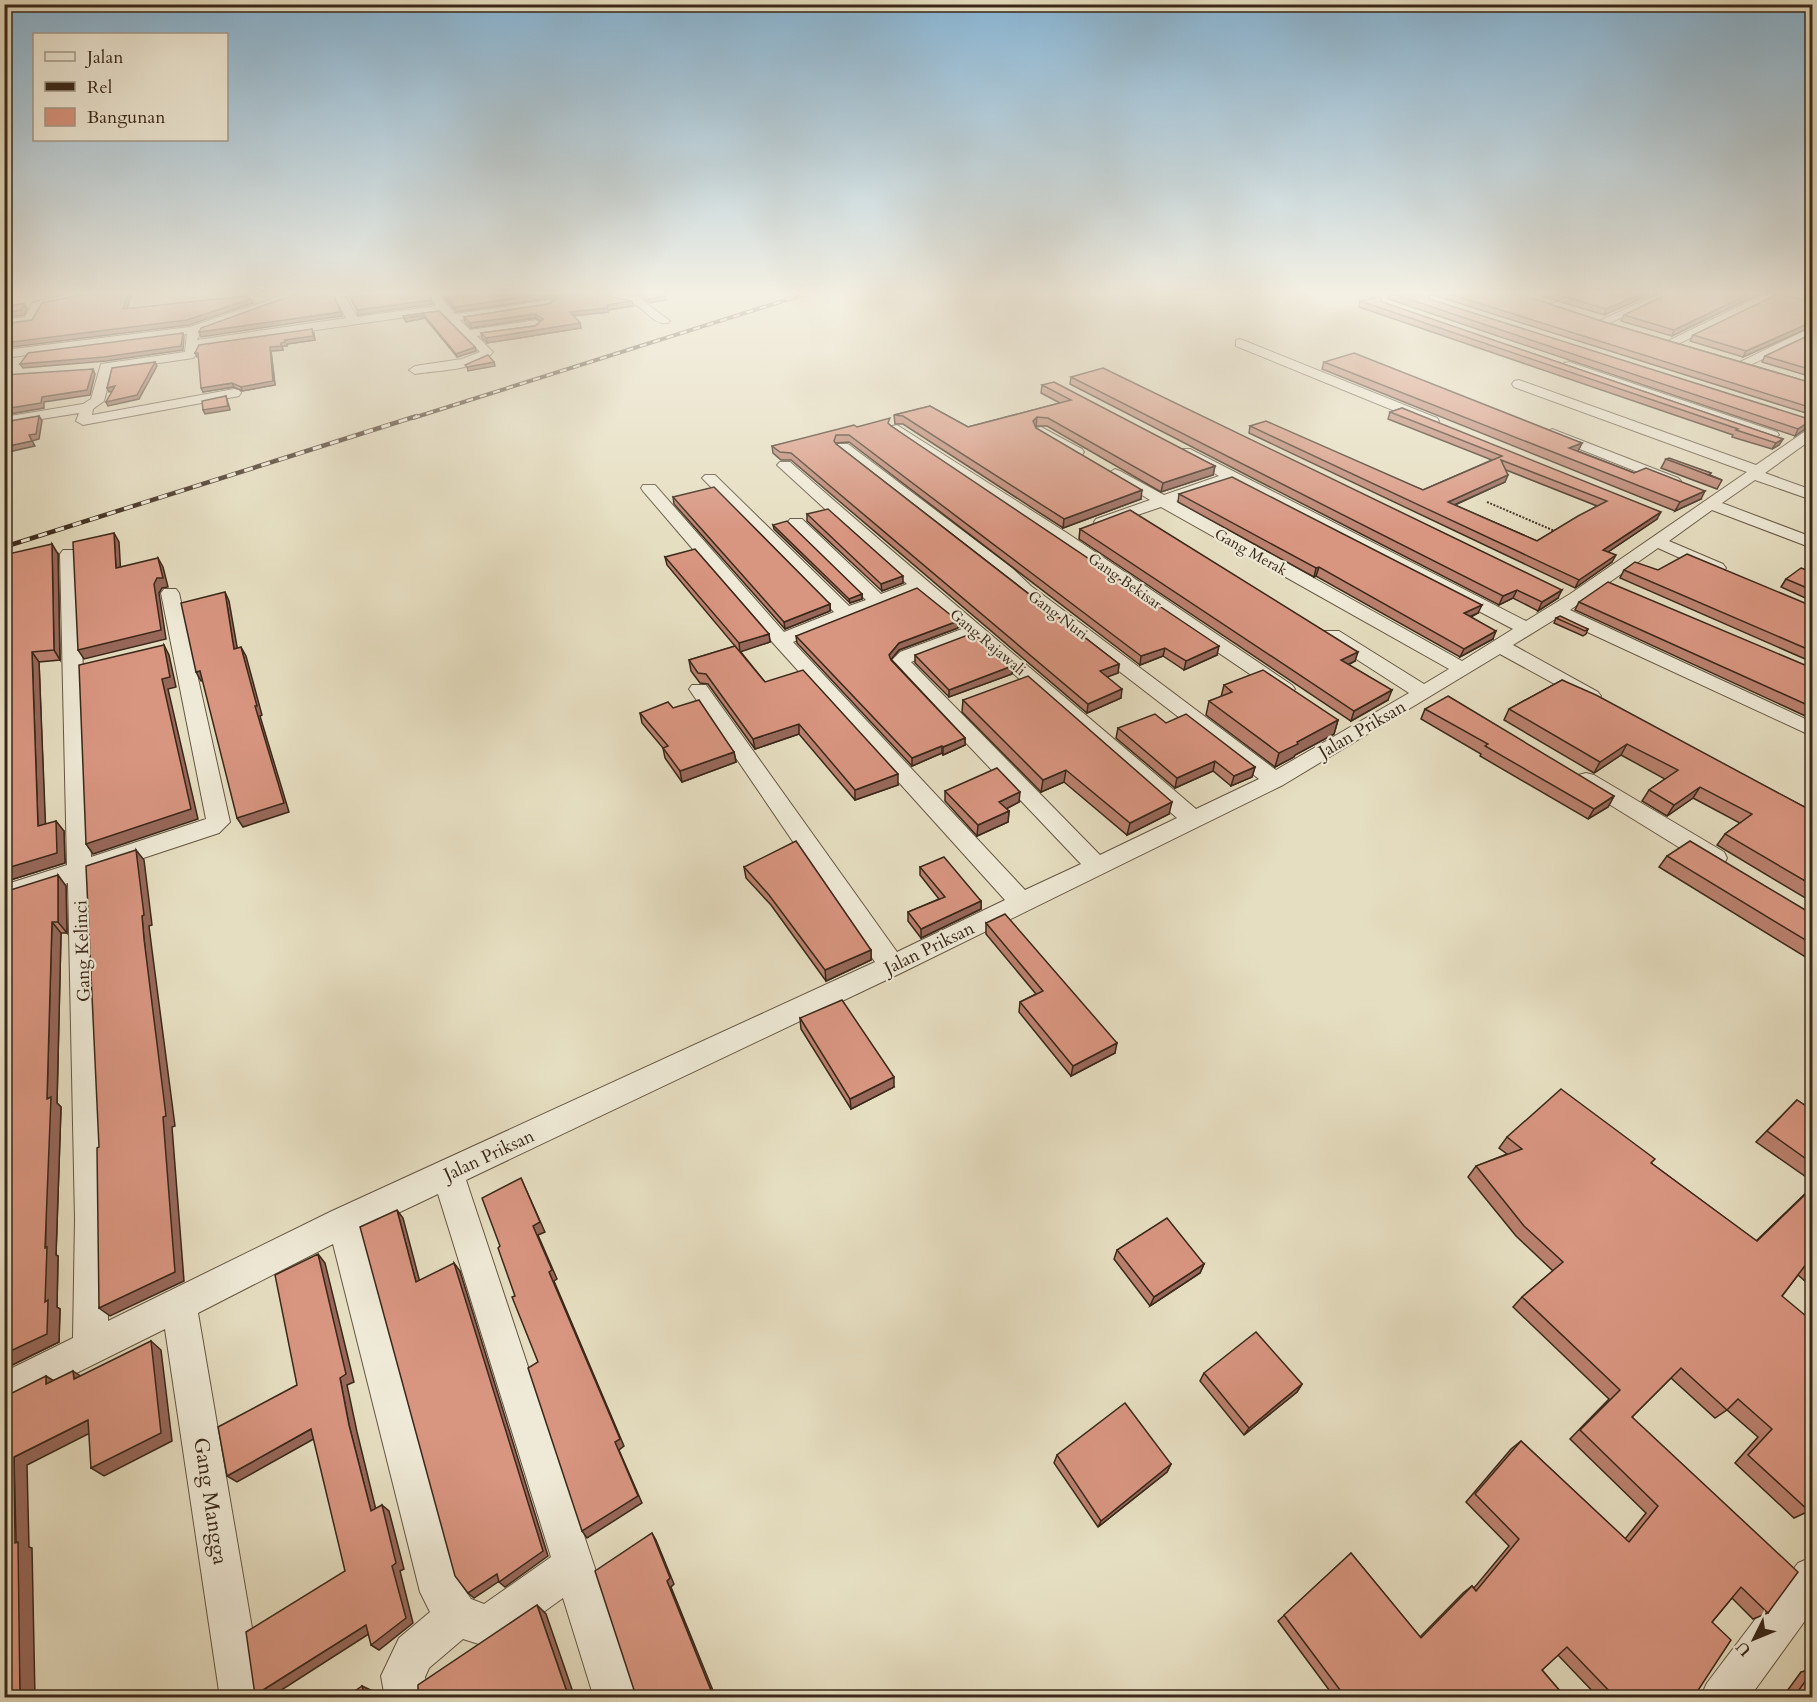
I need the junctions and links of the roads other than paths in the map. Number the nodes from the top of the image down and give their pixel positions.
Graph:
1 (101, 373) edge
2 (1316, 373) edge
3 (1595, 373) edge
4 (1519, 384) dead end
5 (234, 393) edge
6 (87, 407) junction
7 (4, 421) edge
8 (1536, 427) edge
9 (1451, 428) edge
10 (897, 429) edge
11 (1041, 431) edge
12 (1805, 439) edge
13 (1171, 445) edge
14 (843, 447) edge
15 (785, 465) edge
16 (1757, 473) junction
17 (1233, 476) junction
18 (710, 478) dead end
19 (648, 488) dead end
20 (1704, 495) junction
21 (1812, 495) edge
22 (1159, 500) junction
23 (1132, 512) junction
24 (796, 522) dead end
25 (1152, 524) edge
26 (1061, 537) junction
27 (1656, 541) junction
28 (1812, 543) edge
29 (877, 548) junction
30 (69, 554) dead end
31 (838, 561) junction
32 (1729, 573) edge
33 (919, 585) junction
34 (170, 593) dead end
35 (1562, 599) junction
36 (878, 601) junction
37 (846, 614) junction
38 (1313, 624) edge
39 (1527, 629) junction
40 (975, 631) junction
41 (781, 640) junction
42 (179, 644) junction
43 (1500, 646) junction
44 (158, 649) edge
45 (1463, 669) junction
46 (1030, 677) junction
47 (1009, 685) edge
48 (699, 689) edge
49 (1436, 694) junction
50 (966, 701) edge
51 (1304, 702) edge
52 (1604, 702) edge
53 (944, 709) junction
54 (1812, 730) edge
55 (1566, 768) edge
56 (1275, 780) junction
57 (1193, 819) junction
58 (1098, 867) junction
59 (1730, 867) edge
60 (79, 871) junction
61 (4, 894) edge
62 (1022, 903) junction
63 (892, 966) junction
64 (448, 1174) junction
65 (344, 1222) junction
66 (179, 1305) junction
67 (92, 1348) junction
68 (4, 1391) edge
69 (574, 1565) junction
70 (1812, 1576) edge
71 (457, 1616) junction
72 (242, 1698) edge
73 (407, 1698) edge
74 (616, 1698) edge
75 (1722, 1698) edge

1 - 6 street
2 - 9 street
3 - 12 street
4 - 16 street
5 - 6 street
6 - 7 street
8 - 20 street
10 - 26 street, Gang Bekisar
11 - 22 street, Gang Merak
12 - 16 street, Jalan Priksan
13 - 17 street
14 - 56 street, Gang Nuri
15 - 29 street, Gang Rajawali
16 - 20 street, Jalan Priksan
16 - 21 street
17 - 22 street
17 - 39 street
18 - 37 street
19 - 41 street
20 - 27 street, Jalan Priksan
20 - 28 street
22 - 23 street
22 - 45 street, Gang Merak
23 - 25 street
23 - 26 street
24 - 31 street
26 - 51 street, Gang Bekisar
27 - 32 street
27 - 35 street, Jalan Priksan
29 - 31 street
29 - 33 street, Gang Rajawali
30 - 60 street, Gang Kelinci
31 - 36 street
33 - 36 street
33 - 40 street, Gang Rajawali
34 - 42 street
35 - 39 street, Jalan Priksan
35 - 54 street
36 - 37 street
37 - 41 street
38 - 49 street
39 - 43 street, Jalan Priksan
40 - 46 street, Gang Rajawali
40 - 53 street
41 - 62 street
42 - 44 street
42 - 60 street
43 - 45 street, Jalan Priksan
43 - 52 street
45 - 49 street, Jalan Priksan
46 - 47 street
46 - 57 street, Gang Rajawali
48 - 63 street
49 - 56 street, Jalan Priksan
50 - 53 street
53 - 58 street
55 - 59 street
56 - 57 street, Jalan Priksan
57 - 58 street, Jalan Priksan
58 - 62 street, Jalan Priksan
60 - 61 street
60 - 67 street, Gang Kelinci
62 - 63 street, Jalan Priksan
63 - 64 street, Jalan Priksan
64 - 65 street, Jalan Priksan
64 - 69 street
65 - 66 street, Jalan Priksan
65 - 71 street
66 - 67 street, Jalan Priksan
66 - 72 street, Gang Mangga
67 - 68 street, Jalan Priksan
69 - 71 street
69 - 74 street
70 - 75 street
71 - 73 street

